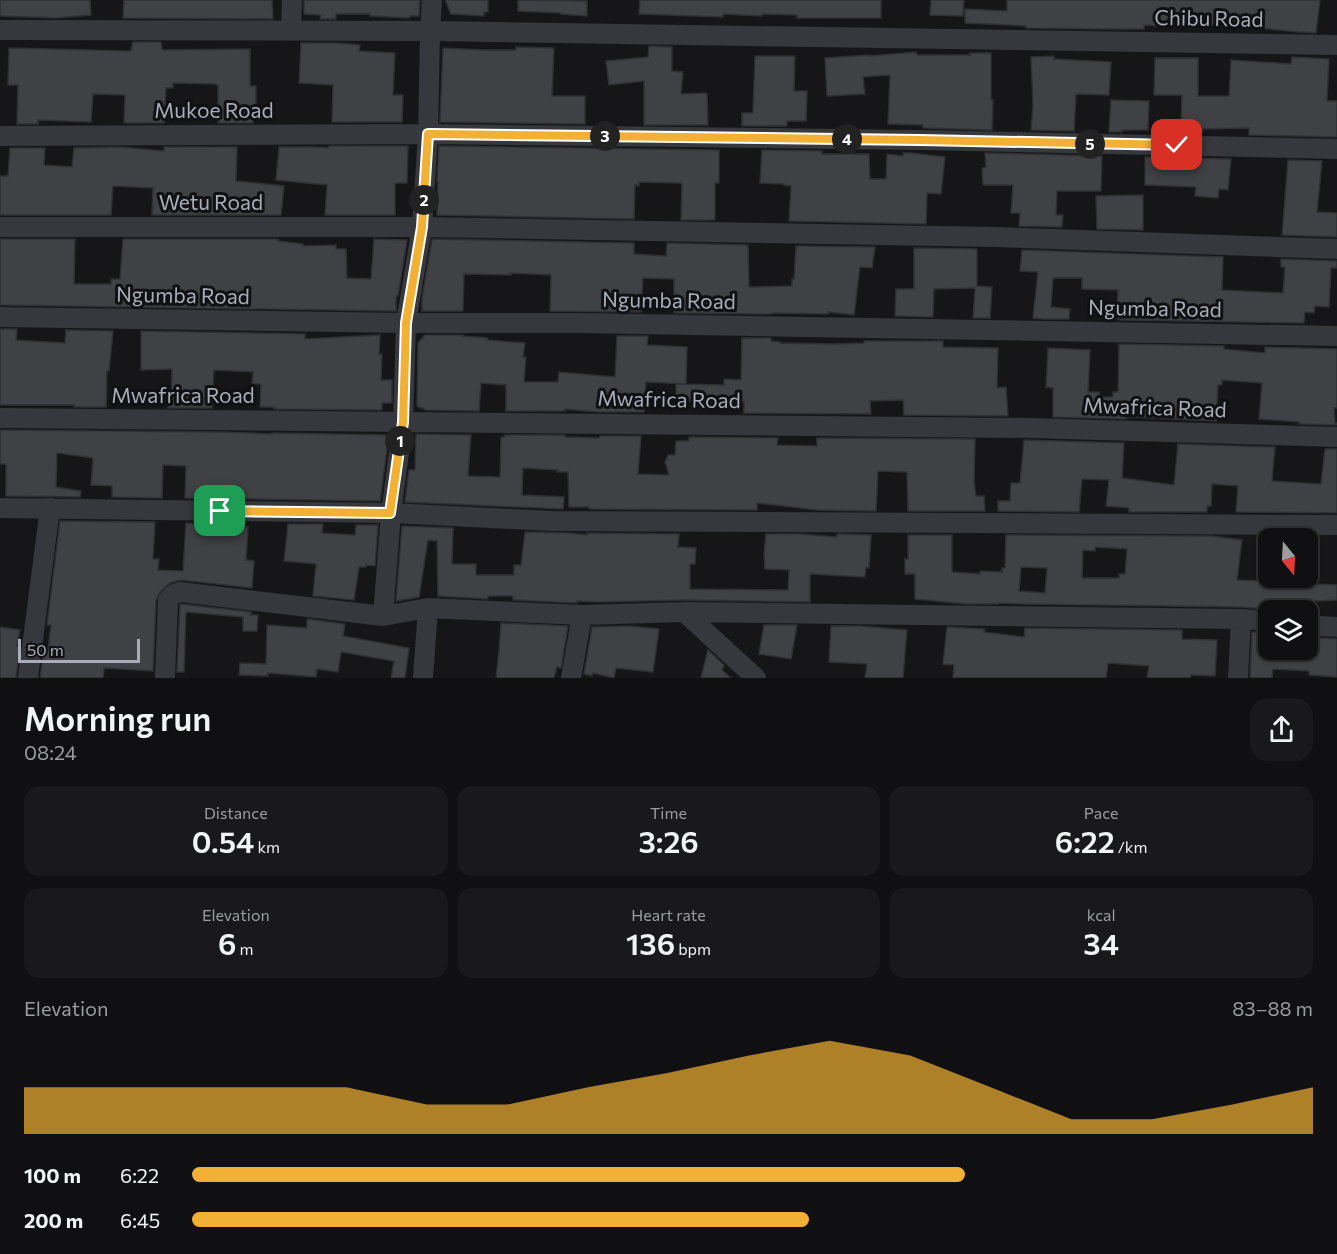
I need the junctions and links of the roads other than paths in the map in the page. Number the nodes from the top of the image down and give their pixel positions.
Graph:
1 (292, 0) edge
2 (432, 0) edge
3 (0, 30) edge
4 (291, 30) junction
5 (430, 31) junction
6 (1337, 45) edge
7 (428, 134) junction
8 (0, 136) edge
9 (1337, 149) edge
10 (0, 226) edge
11 (422, 227) junction
12 (1337, 249) edge
13 (0, 317) edge
14 (406, 323) junction
15 (1337, 336) edge
16 (0, 418) edge
17 (403, 422) junction
18 (1337, 437) edge
19 (0, 508) edge
20 (50, 508) junction
21 (390, 513) junction
22 (1337, 525) edge
23 (428, 608) junction
24 (684, 612) junction
25 (582, 615) junction
26 (383, 616) junction
27 (1241, 619) junction
28 (1258, 620) edge
29 (1318, 626) edge
30 (1337, 627) edge
31 (750, 676) edge
32 (28, 678) edge
33 (165, 678) edge
34 (423, 678) edge
35 (571, 678) edge
36 (1238, 678) edge

1 - 4 street
2 - 5 street
3 - 4 street, Chibu Road
4 - 5 street, Chibu Road
5 - 6 street, Chibu Road
5 - 7 street
7 - 8 street, Mukoe Road
7 - 9 street, Mukoe Road
7 - 11 street
10 - 11 street, Wetu Road
11 - 12 street, Wetu Road
11 - 14 street
13 - 14 street, Ngumba Road
14 - 15 street, Ngumba Road
14 - 17 street
16 - 17 street, Mwafrica Road
17 - 18 street, Mwafrica Road
17 - 21 street
19 - 20 street
20 - 21 street
20 - 32 street
21 - 22 street
21 - 26 street
23 - 25 street
23 - 26 street
23 - 34 street
24 - 25 street
24 - 27 street
24 - 31 street
25 - 35 street
26 - 33 street
27 - 28 street
27 - 36 street
29 - 30 street

